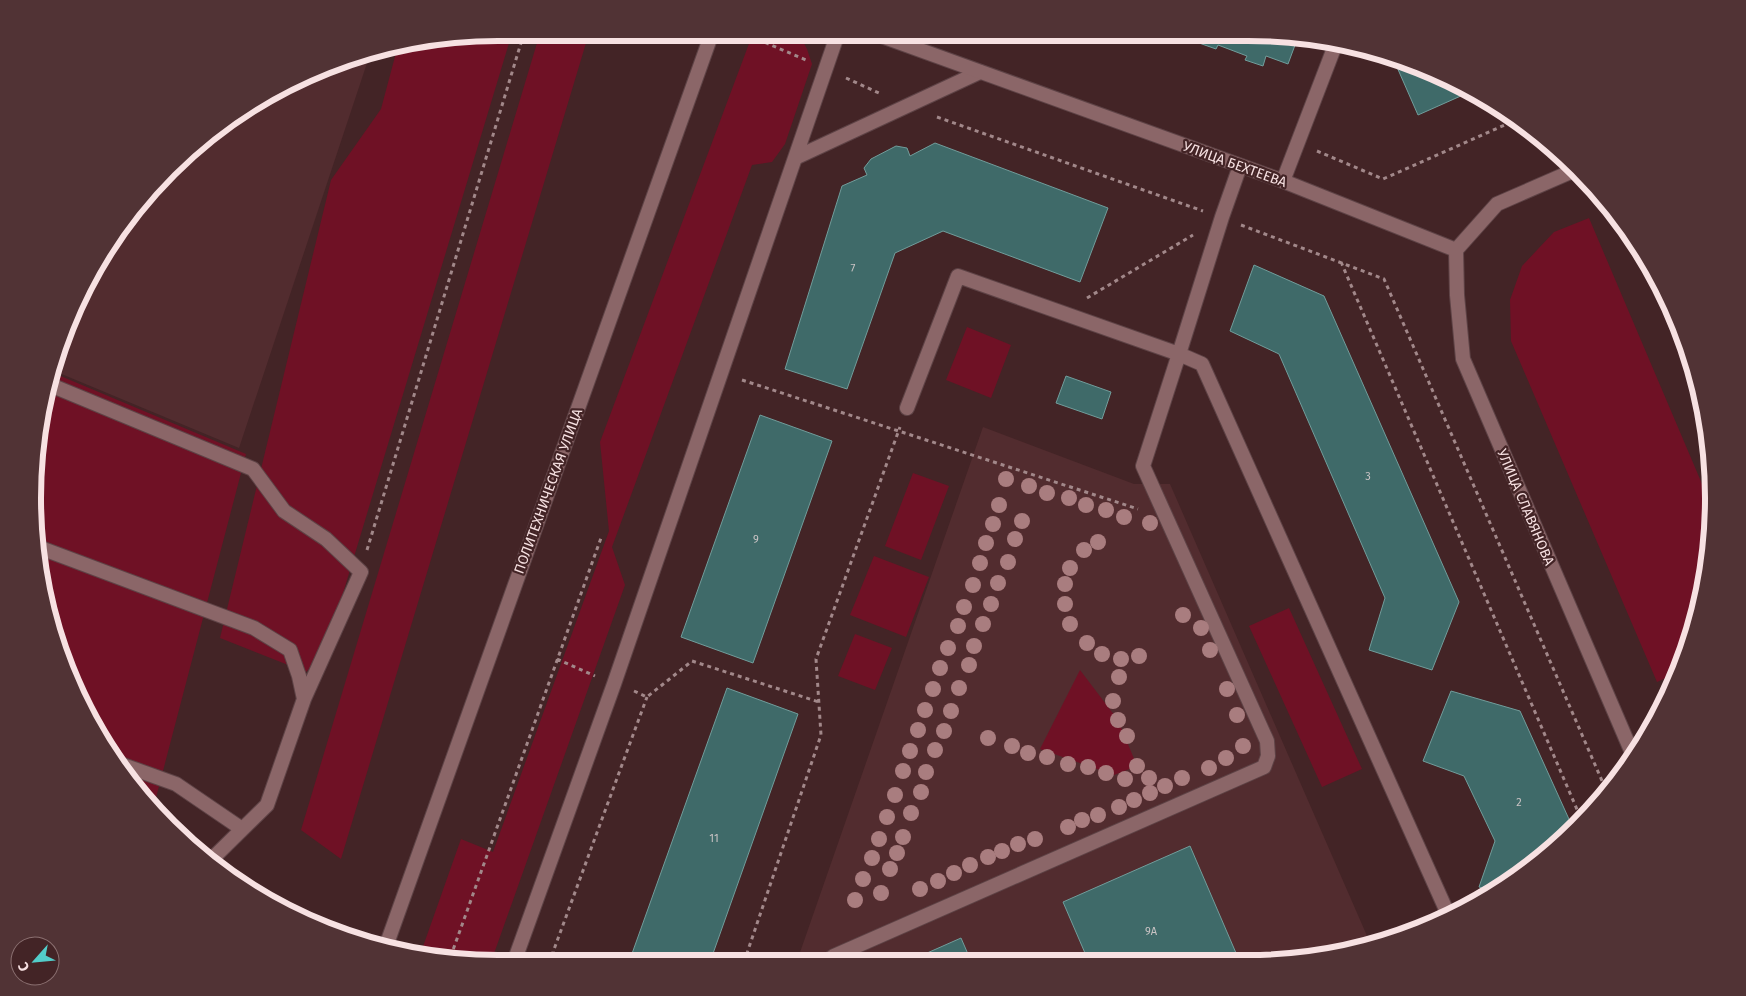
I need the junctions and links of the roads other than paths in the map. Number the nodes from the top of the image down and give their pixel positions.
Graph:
1 (709, 41) edge
2 (835, 41) edge
3 (896, 41) edge
4 (1334, 49) edge
5 (980, 72) junction
6 (795, 158) junction
7 (1240, 166) junction
8 (1569, 173) edge
9 (1284, 181) junction
10 (1456, 250) junction
11 (1179, 354) junction
12 (55, 387) edge
13 (907, 408) road end
14 (44, 548) edge
15 (304, 699) junction
16 (1630, 748) edge
17 (129, 767) edge
18 (242, 830) junction
19 (215, 856) edge
20 (1446, 910) edge
21 (387, 941) edge
22 (517, 955) edge
23 (836, 955) edge

1 - 21 street, ПОЛИТЕХНИЧЕСКАЯ УЛИЦА
2 - 6 street
3 - 5 street, УЛИЦА БЕХТЕЕВА
4 - 9 street
5 - 6 street
5 - 7 street, УЛИЦА БЕХТЕЕВА
6 - 22 street
7 - 9 street, УЛИЦА БЕХТЕЕВА
7 - 11 street
8 - 10 street
9 - 10 street, УЛИЦА БЕХТЕЕВА
10 - 16 street, УЛИЦА СЛАВЯНОВА
11 - 13 street
11 - 20 street
11 - 23 street
12 - 15 street
14 - 15 street
15 - 18 street
17 - 18 street
18 - 19 street

